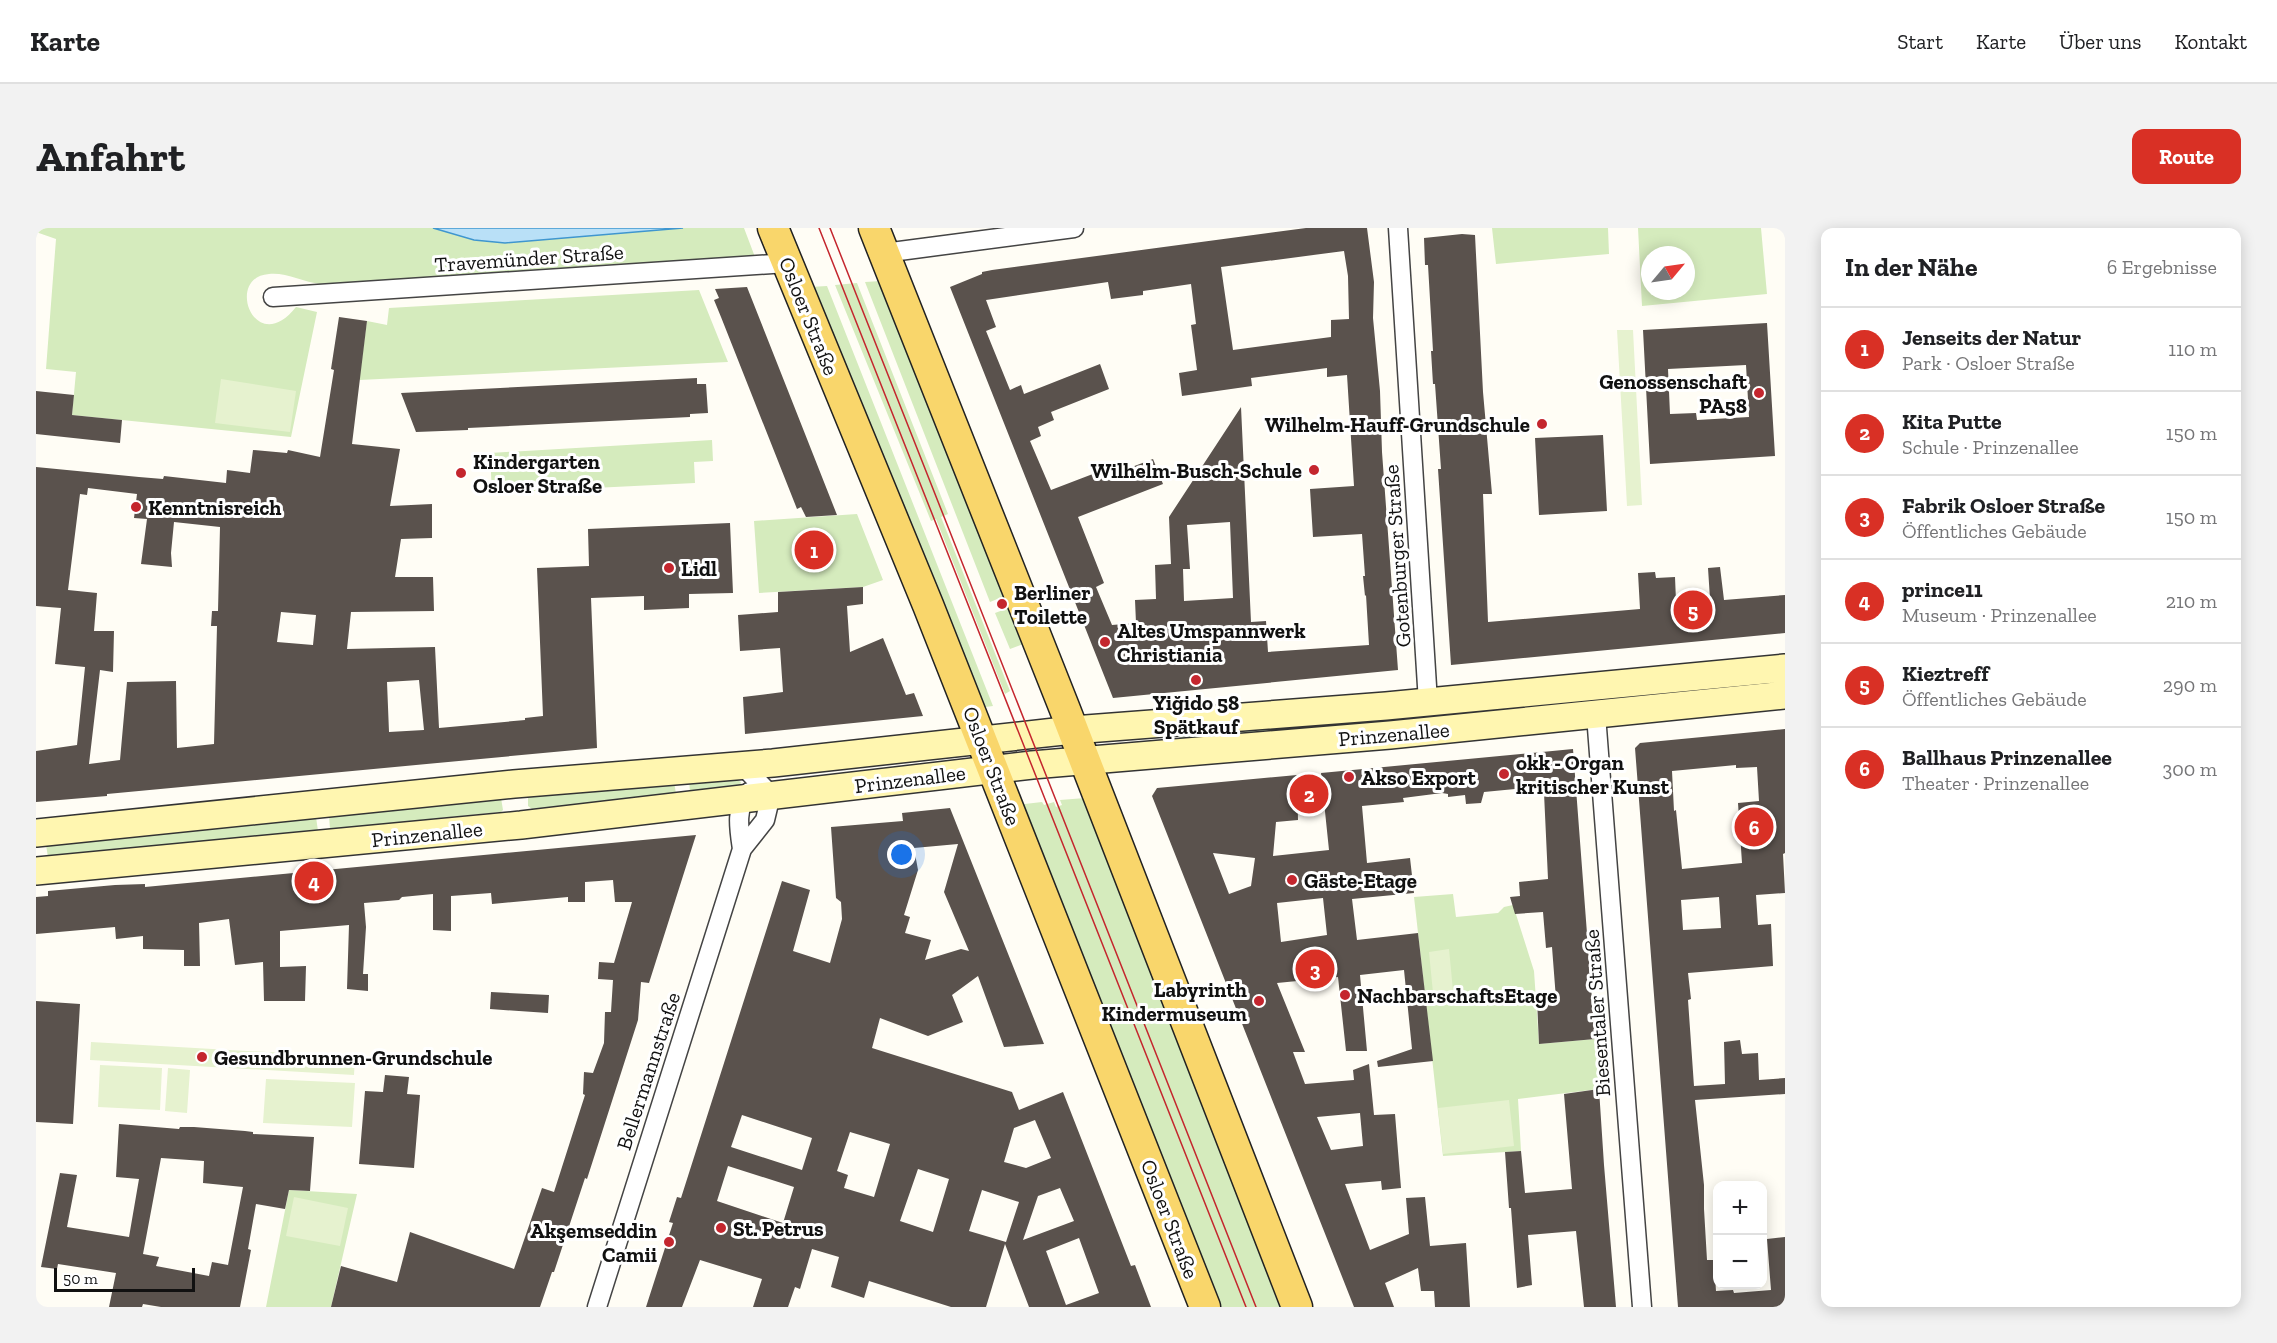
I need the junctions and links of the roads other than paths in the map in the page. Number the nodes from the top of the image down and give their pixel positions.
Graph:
1 (773, 228) edge
2 (1074, 228) edge
3 (1398, 228) edge
4 (879, 241) edge
5 (787, 262) junction
6 (273, 297) dead end
7 (1785, 668) edge
8 (1785, 695) edge
9 (1428, 702) junction
10 (1596, 714) junction
11 (1073, 730) junction
12 (981, 739) junction
13 (1084, 760) junction
14 (993, 769) junction
15 (758, 780) junction
16 (36, 833) edge
17 (742, 849) junction
18 (36, 872) edge
19 (597, 1307) edge
20 (1205, 1307) edge
21 (1297, 1307) edge
22 (1642, 1307) edge

1 - 5 main road, Osloer Straße
2 - 4 street
3 - 9 street, Gotenburger Straße
4 - 11 main road
5 - 6 street, Travemünder Straße
5 - 12 main road, Osloer Straße
7 - 9 main road, Prinzenallee
8 - 10 main road, Prinzenallee
9 - 11 main road, Prinzenallee
10 - 13 main road, Prinzenallee
10 - 22 street, Biesentaler Straße
11 - 12 main road, Prinzenallee
11 - 13 main road
12 - 14 main road, Osloer Straße
12 - 15 main road, Prinzenallee
13 - 14 main road, Prinzenallee
13 - 21 main road
14 - 15 main road, Prinzenallee
14 - 20 main road, Osloer Straße
15 - 16 main road, Prinzenallee
15 - 17 street, Bellermannstraße
15 - 17 street, Bellermannstraße
15 - 18 main road, Prinzenallee
17 - 19 street, Bellermannstraße

